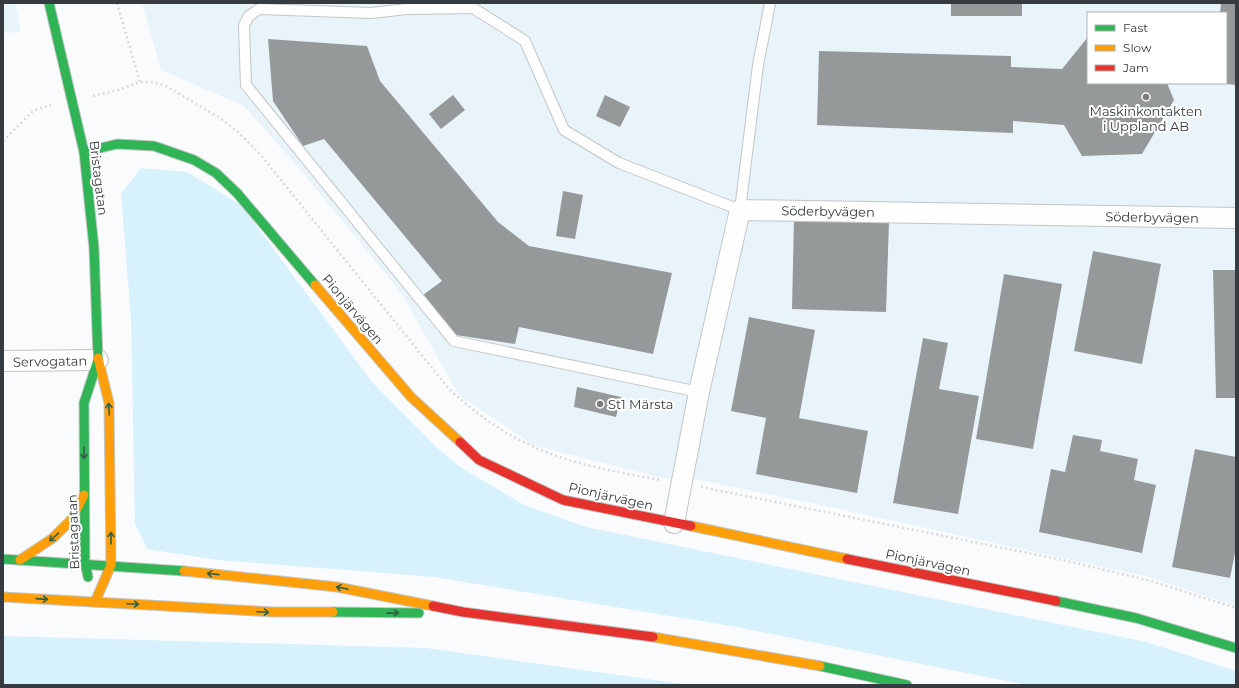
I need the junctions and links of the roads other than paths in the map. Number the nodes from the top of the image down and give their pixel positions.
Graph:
1 (49, 3) edge
2 (770, 3) edge
3 (84, 152) junction
4 (740, 210) junction
5 (1236, 218) edge
6 (98, 360) junction
7 (3, 361) edge
8 (699, 392) junction
9 (84, 494) junction
10 (674, 523) junction
11 (3, 559) edge
12 (20, 560) junction
13 (85, 563) junction
14 (111, 565) junction
15 (3, 597) edge
16 (94, 602) junction
17 (463, 612) junction
18 (1236, 648) edge
19 (907, 685) edge

1 - 3 street, Bristagatan
2 - 4 lane
3 - 6 street, Bristagatan
3 - 10 street, Pionjärvägen
4 - 5 street, Söderbyvägen
4 - 8 street
4 - 8 lane
6 - 7 street, Servogatan
6 -> 9 street, Bristagatan
14 -> 6 street, Bristagatan
8 - 10 street
9 -> 12 street
9 - 13 street, Bristagatan
10 - 18 street, Pionjärvägen
11 - 12 street
12 - 13 street
13 - 14 street
13 - 16 street, Bristagatan
14 - 16 street, Bristagatan
17 -> 14 street
15 -> 16 street
16 -> 17 street
17 - 19 street

